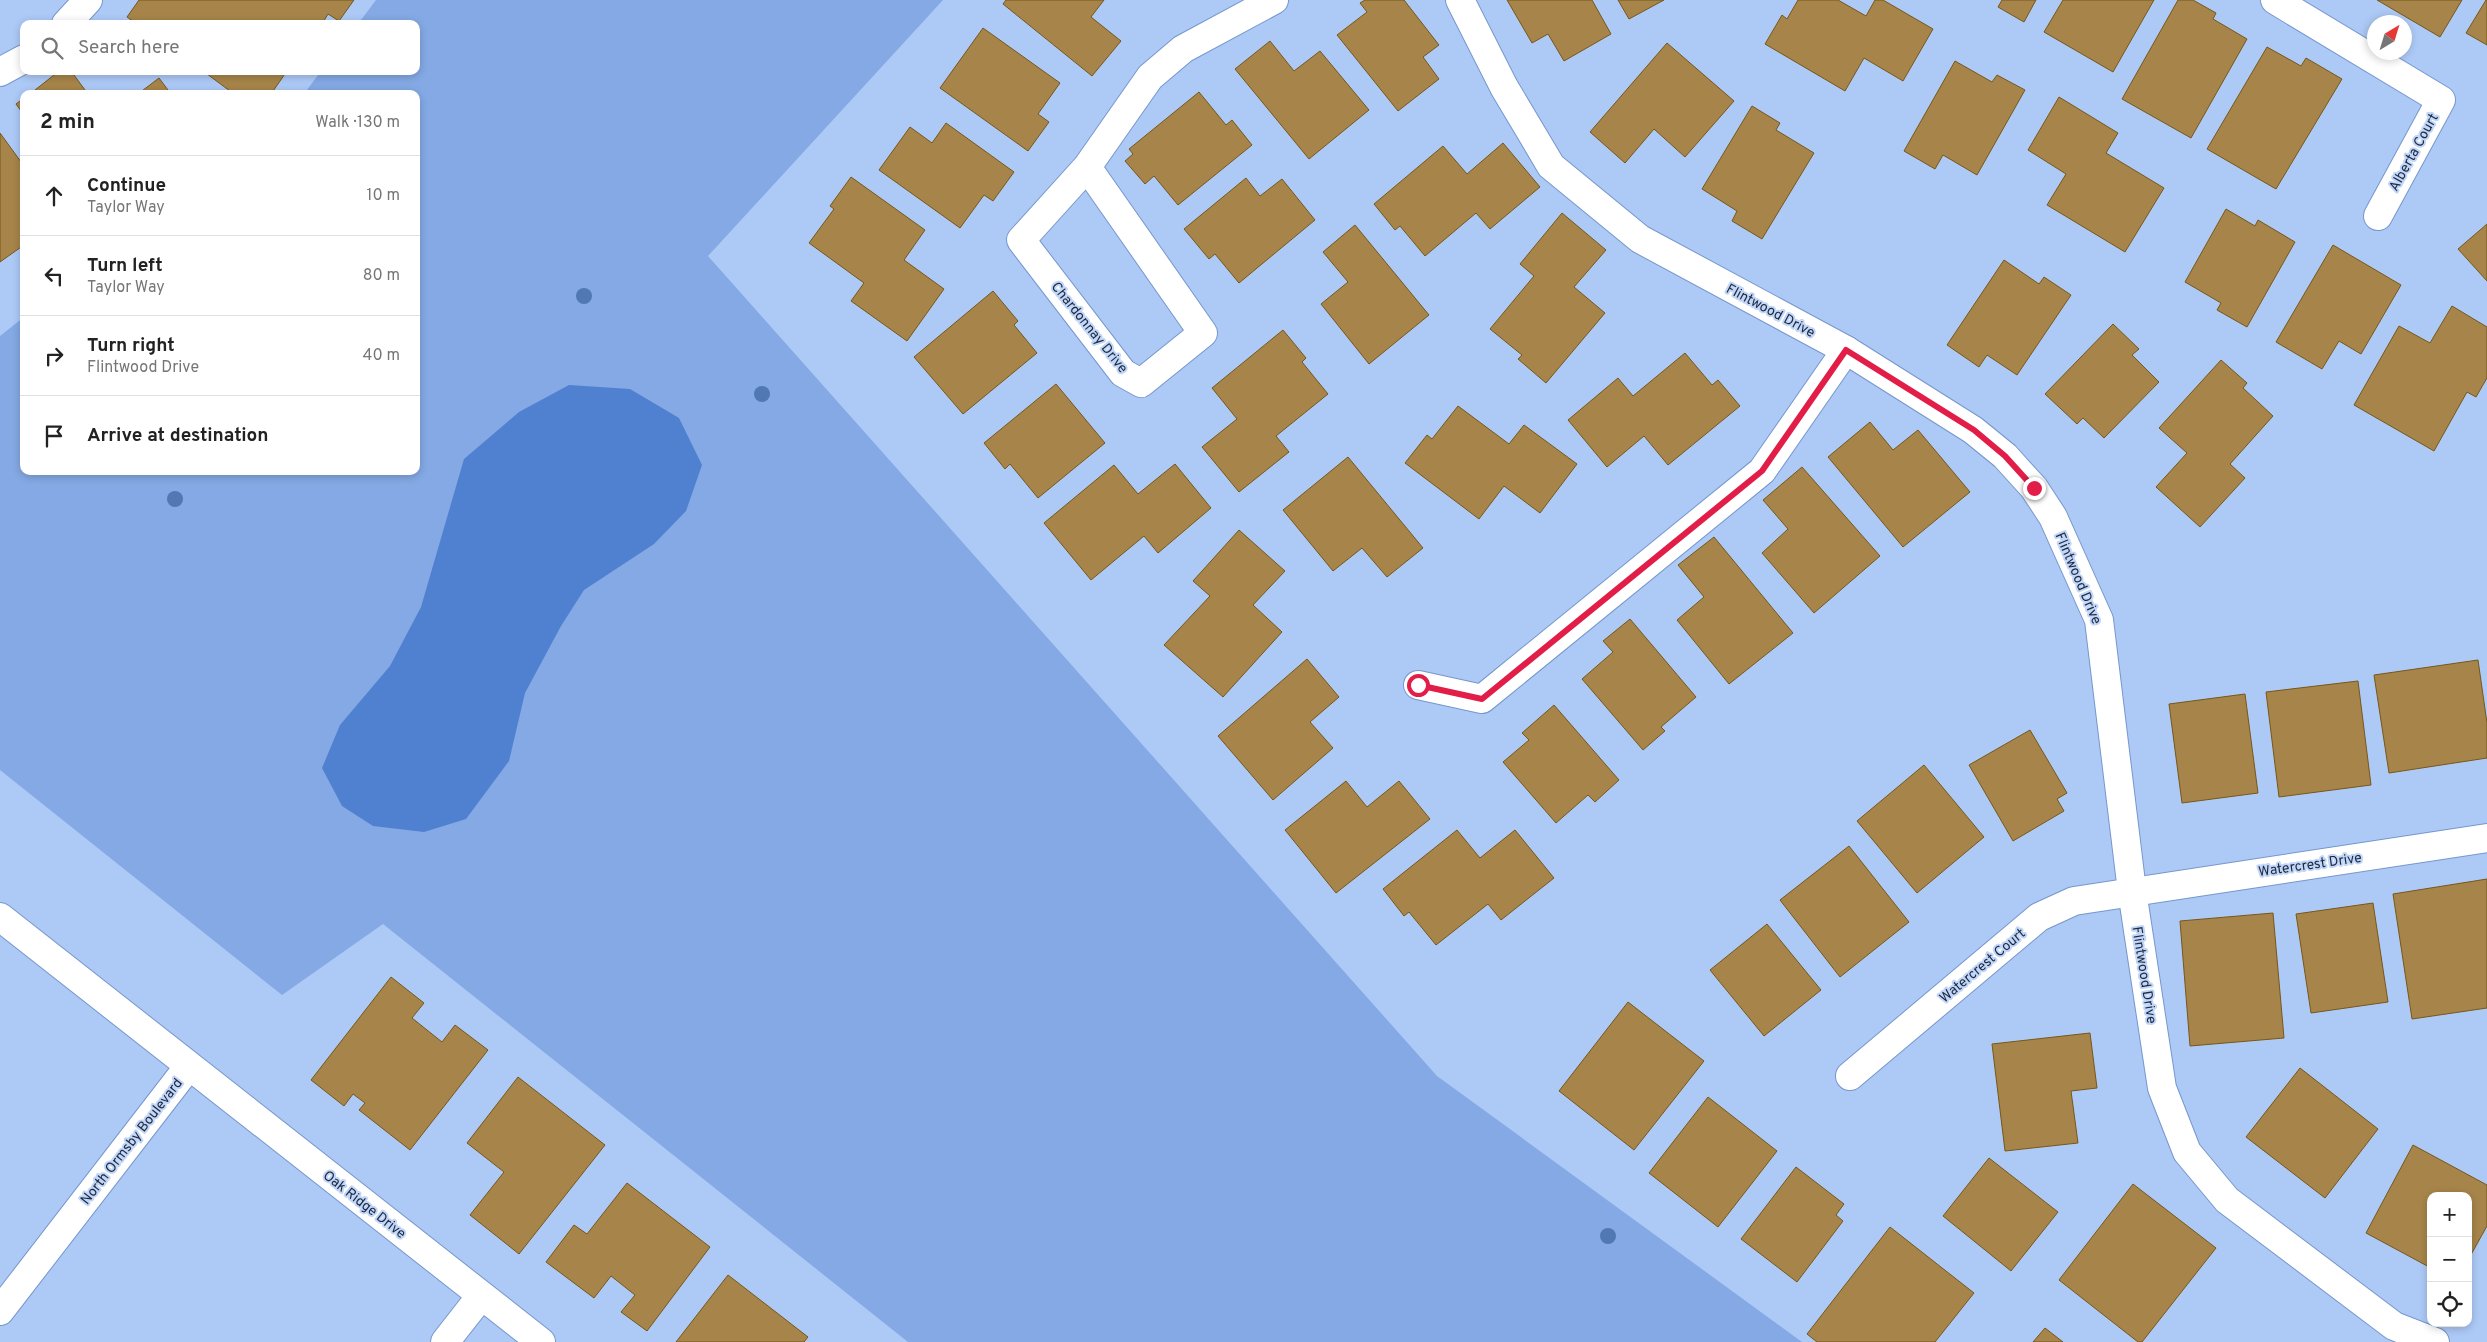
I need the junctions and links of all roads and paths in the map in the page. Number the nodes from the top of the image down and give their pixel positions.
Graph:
1 (88, 0) edge
2 (1274, 0) edge
3 (1460, 0) edge
4 (2274, 0) edge
5 (70, 20) edge
6 (20, 61) edge
7 (0, 72) edge
8 (1087, 168) junction
9 (2378, 216) dead end
10 (1846, 350) junction
11 (1418, 685) dead end
12 (2487, 838) edge
13 (2132, 891) junction
14 (0, 917) edge
15 (188, 1066) junction
16 (1850, 1076) dead end
17 (481, 1296) junction
18 (0, 1311) edge
19 (445, 1342) edge
20 (541, 1342) edge
21 (2436, 1342) edge

1 - 5 street
2 - 8 street, Chardonnay Drive
3 - 10 street, Flintwood Drive
4 - 9 street, Alberta Court
6 - 7 street
8 - 8 street, Chardonnay Drive
10 - 11 street
10 - 13 street, Flintwood Drive
12 - 13 street, Watercrest Drive
13 - 16 street, Watercrest Court
13 - 21 street, Flintwood Drive
14 - 15 street, North Ormsby Boulevard
15 - 17 street, Oak Ridge Drive
15 - 18 street, North Ormsby Boulevard
17 - 19 street
17 - 20 street, Oak Ridge Drive

